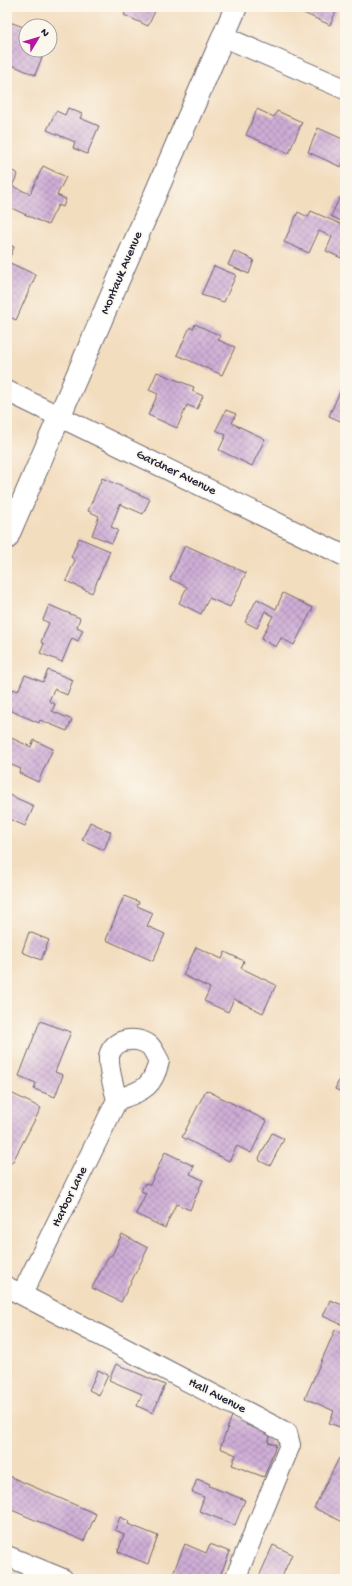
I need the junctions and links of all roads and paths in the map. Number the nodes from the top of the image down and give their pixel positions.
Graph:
1 (236, 7) edge
2 (222, 36) junction
3 (345, 89) edge
4 (7, 391) edge
5 (60, 417) junction
6 (7, 538) edge
7 (345, 556) edge
8 (117, 1100) dead end
9 (15, 1291) edge
10 (7, 1556) edge
11 (63, 1579) edge
12 (235, 1579) edge

1 - 2 street, Montauk Avenue
2 - 3 street
2 - 5 street, Montauk Avenue
4 - 5 street, Gardner Avenue
5 - 6 street, Montauk Avenue
5 - 7 street, Gardner Avenue
8 - 9 street, Harbor Lane
9 - 12 street, Hall Avenue
10 - 11 street

